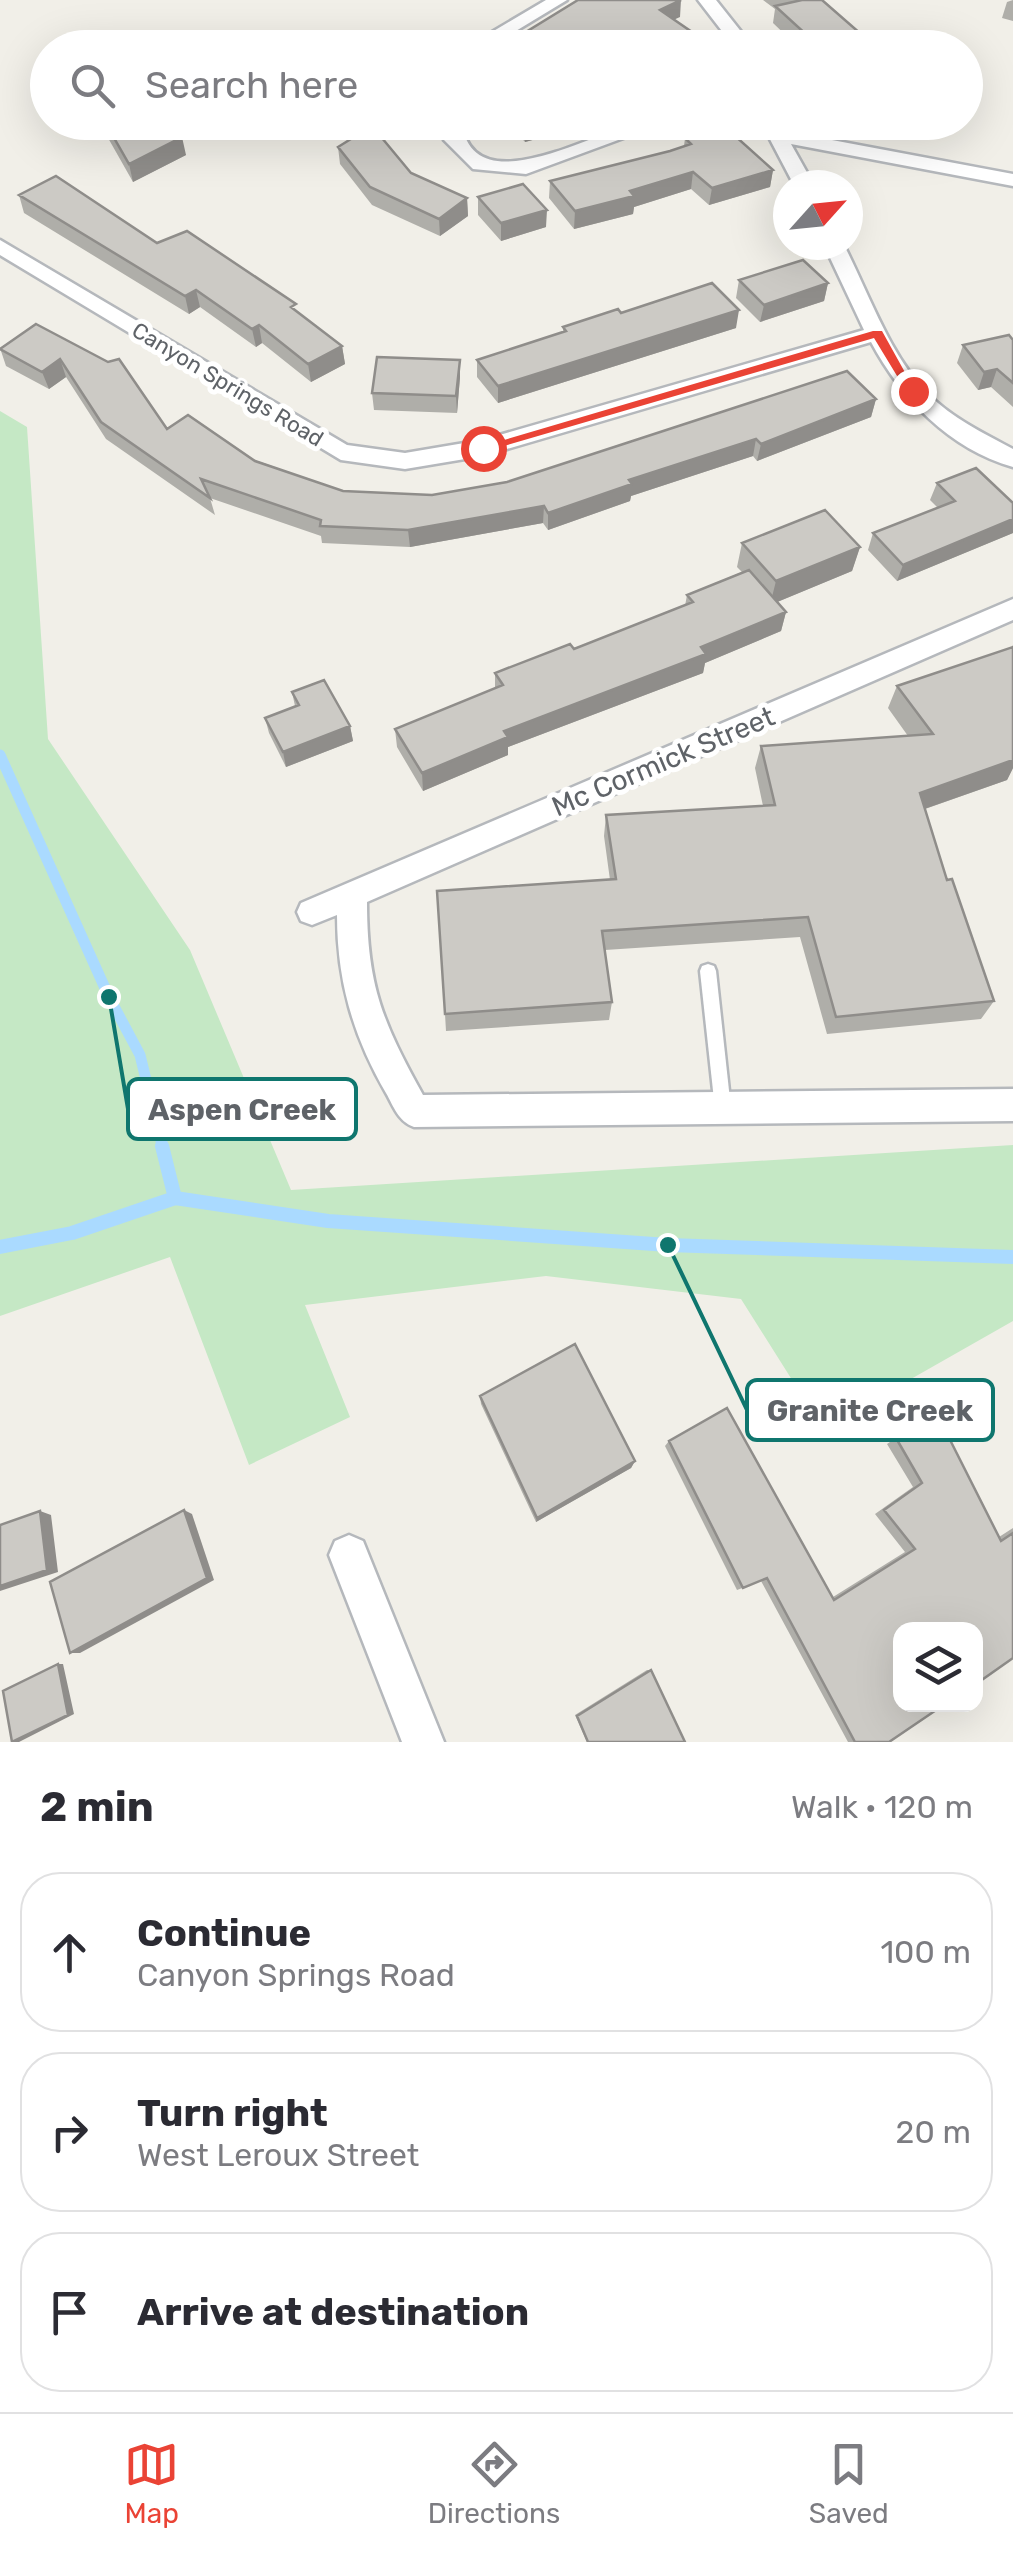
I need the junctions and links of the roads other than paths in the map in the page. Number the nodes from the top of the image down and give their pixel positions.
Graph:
1 (558, 0) edge
2 (707, 0) edge
3 (506, 30) edge
4 (731, 30) edge
5 (454, 140) edge
6 (606, 140) edge
7 (781, 140) edge
8 (826, 140) edge
9 (796, 170) edge
10 (1013, 180) edge
11 (0, 246) edge
12 (842, 260) edge
13 (878, 333) junction
14 (1013, 459) edge
15 (1013, 609) edge
16 (352, 896) junction
17 (312, 912) dead end
18 (708, 971) dead end
19 (1013, 1105) edge
20 (723, 1109) junction
21 (349, 1555) dead end
22 (423, 1742) edge

1 - 3 street
2 - 4 street
5 - 6 street
7 - 9 street
8 - 10 street
11 - 13 street, Canyon Springs Road
12 - 13 street
13 - 14 street
15 - 16 street, Mc Cormick Street
16 - 17 street, Mc Cormick Street
16 - 20 street
18 - 20 lane
19 - 20 street
21 - 22 street

